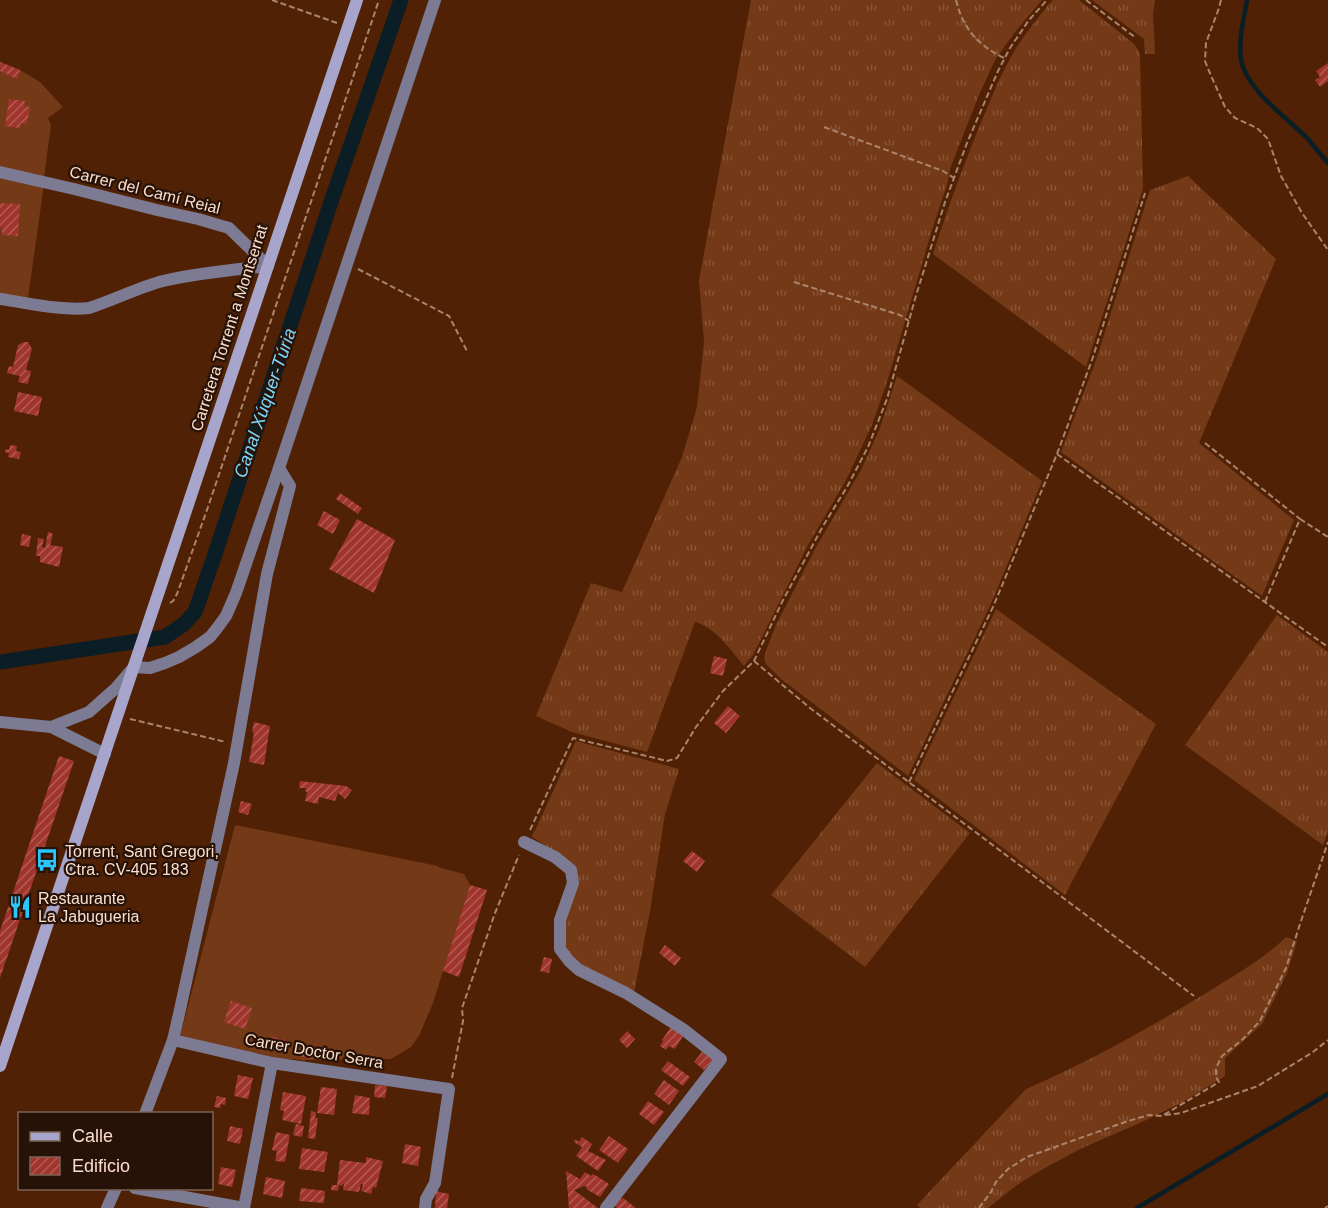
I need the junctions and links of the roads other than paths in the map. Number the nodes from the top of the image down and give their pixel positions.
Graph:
1 (357, 0) edge
2 (435, 0) edge
3 (0, 172) edge
4 (268, 266) junction
5 (0, 299) edge
6 (279, 468) junction
7 (135, 664) junction
8 (0, 722) edge
9 (51, 727) junction
10 (105, 754) junction
11 (524, 842) road end
12 (4, 1038) edge
13 (173, 1040) junction
14 (272, 1063) junction
15 (0, 1066) edge
16 (145, 1112) edge
17 (115, 1190) edge
18 (146, 1190) edge
19 (107, 1208) edge
20 (244, 1208) edge
21 (424, 1208) edge
22 (606, 1208) edge

1 - 4 main road, Carretera Torrent a Montserrat
2 - 6 street
3 - 4 street, Carrer del Camí Reial
4 - 5 street
4 - 7 main road, Carretera Torrent a Montserrat
6 - 7 street
6 - 13 street
7 - 9 street
7 - 10 main road
8 - 9 street
9 - 10 street
10 - 12 main road
11 - 22 street
12 - 15 main road
13 - 14 street, Carrer Doctor Serra
13 - 16 street
14 - 20 street
14 - 21 street, Carrer Doctor Serra
17 - 19 street
18 - 20 street

